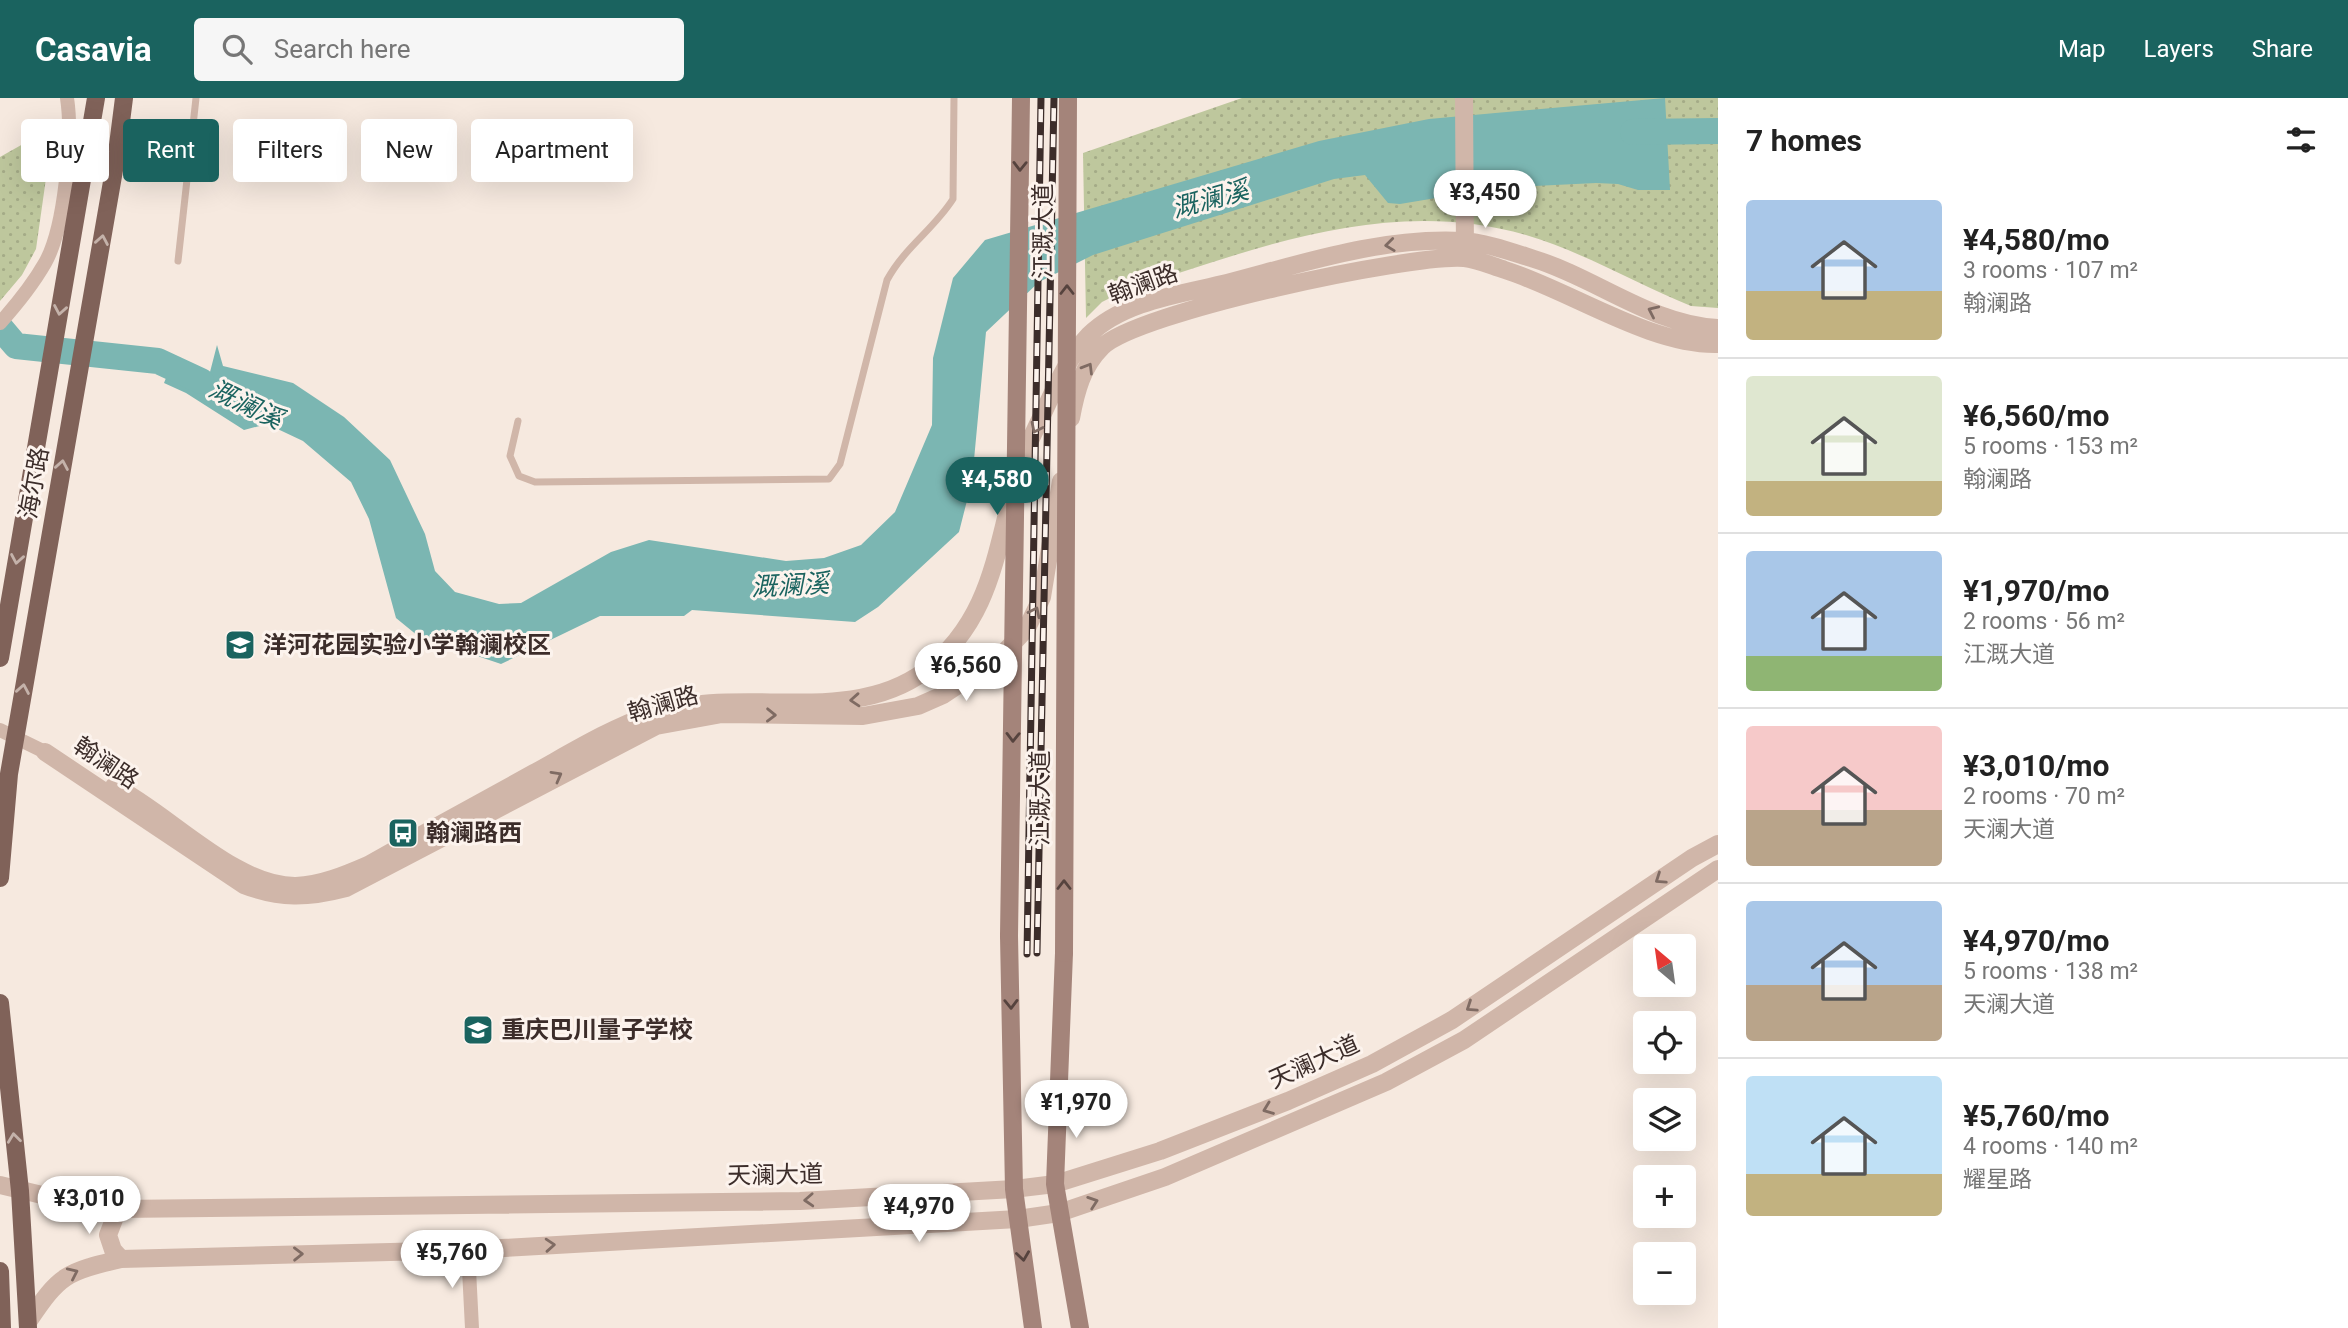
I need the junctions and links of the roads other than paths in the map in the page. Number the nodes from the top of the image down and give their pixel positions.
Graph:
1 (67, 98) edge
2 (96, 98) edge
3 (124, 98) edge
4 (196, 98) edge
5 (954, 98) edge
6 (1021, 98) edge
7 (1068, 98) edge
8 (1464, 98) edge
9 (1465, 249) junction
10 (178, 261) dead end
11 (0, 323) edge
12 (1718, 328) edge
13 (1718, 344) edge
14 (518, 421) dead end
15 (0, 658) edge
16 (0, 730) edge
17 (46, 752) junction
18 (1718, 844) edge
19 (1718, 869) edge
20 (0, 878) edge
21 (0, 1003) edge
22 (0, 1013) edge
23 (1055, 1184) junction
24 (0, 1185) edge
25 (1014, 1189) junction
26 (20, 1191) junction
27 (118, 1209) junction
28 (1059, 1213) junction
29 (1018, 1219) junction
30 (468, 1250) junction
31 (121, 1259) junction
32 (0, 1271) edge
33 (28, 1325) edge
34 (2, 1328) edge
35 (472, 1328) edge
36 (1032, 1328) edge
37 (1080, 1328) edge

1 - 11 street
2 -> 15 main road, 海尔路
20 -> 3 main road, 海尔路, bridge
4 - 10 lane
5 - 14 lane
6 -> 25 main road, 江溉大道, bridge
23 -> 7 main road, 江溉大道, bridge
8 - 9 street
12 -> 9 street, 翰澜路
9 - 13 street, 翰澜路
9 -> 17 street, 翰澜路
17 -> 9 street, 翰澜路
16 - 17 street
18 -> 23 street, 天澜大道
28 -> 19 street, 天澜大道
21 - 22 main road
26 -> 22 main road
23 - 25 street, 天澜大道
23 - 28 main road, 江溉大道
24 - 26 street, 天澜大道
25 -> 27 street, 天澜大道
25 - 29 main road, 江溉大道
26 - 27 street, 天澜大道
26 - 33 main road
27 - 31 street
28 - 29 street, 天澜大道
28 - 37 main road, 江溉大道
30 -> 29 street, 天澜大道
29 -> 36 main road, 江溉大道
31 -> 30 street, 天澜大道
30 - 35 street
33 -> 31 street, 天澜大道
32 - 34 main road

